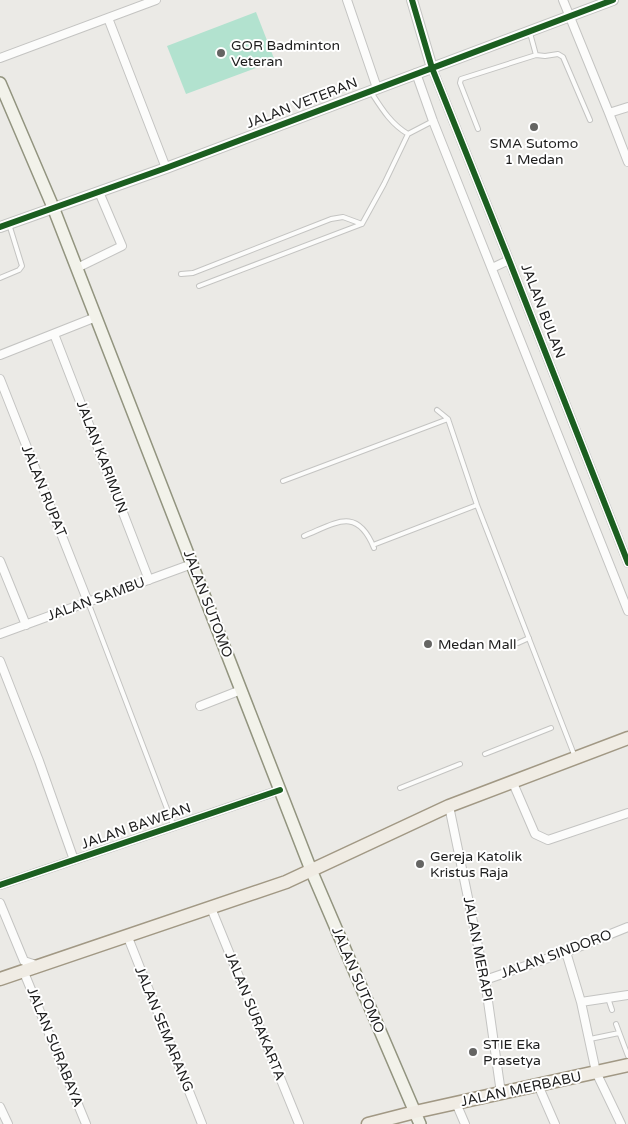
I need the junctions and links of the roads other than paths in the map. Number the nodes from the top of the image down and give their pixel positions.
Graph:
1 (156, 0) edge
2 (347, 0) edge
3 (412, 0) edge
4 (563, 0) edge
5 (613, 0) edge
6 (569, 17) junction
7 (108, 18) junction
8 (530, 31) junction
9 (536, 55) junction
10 (0, 58) edge
11 (432, 68) junction
12 (416, 74) junction
13 (0, 83) edge
14 (373, 89) junction
15 (628, 107) edge
16 (610, 113) junction
17 (590, 120) dead end
18 (433, 121) junction
19 (478, 129) dead end
20 (408, 134) junction
21 (628, 162) edge
22 (166, 168) junction
23 (99, 192) junction
24 (53, 207) junction
25 (362, 224) junction
26 (4, 226) edge
27 (509, 260) junction
28 (77, 268) junction
29 (492, 268) junction
30 (181, 274) dead end
31 (0, 278) edge
32 (199, 286) dead end
33 (96, 316) junction
34 (54, 334) junction
35 (0, 355) edge
36 (0, 379) edge
37 (437, 410) dead end
38 (448, 418) junction
39 (283, 481) dead end
40 (476, 505) junction
41 (304, 536) dead end
42 (0, 561) edge
43 (628, 563) edge
44 (192, 564) junction
45 (149, 580) junction
46 (88, 602) junction
47 (628, 611) edge
48 (26, 624) junction
49 (0, 634) edge
50 (529, 638) junction
51 (518, 643) dead end
52 (0, 661) edge
53 (241, 690) junction
54 (200, 706) dead end
55 (551, 728) dead end
56 (628, 738) edge
57 (485, 754) dead end
58 (576, 758) junction
59 (460, 764) dead end
60 (513, 783) junction
61 (400, 788) dead end
62 (280, 790) junction
63 (449, 806) junction
64 (628, 813) edge
65 (174, 827) junction
66 (74, 860) junction
67 (311, 870) junction
68 (0, 884) edge
69 (0, 903) edge
70 (211, 908) junction
71 (628, 927) edge
72 (126, 935) junction
73 (566, 952) junction
74 (38, 965) junction
75 (23, 970) junction
76 (0, 979) edge
77 (485, 980) junction
78 (628, 995) edge
79 (608, 998) junction
80 (581, 1002) junction
81 (612, 1010) dead end
82 (616, 1024) dead end
83 (619, 1032) junction
84 (589, 1039) junction
85 (628, 1056) edge
86 (628, 1065) edge
87 (596, 1072) junction
88 (538, 1085) junction
89 (501, 1093) junction
90 (456, 1103) junction
91 (0, 1107) edge
92 (414, 1112) junction
93 (394, 1118) junction
94 (8, 1124) edge
95 (86, 1124) edge
96 (202, 1124) edge
97 (300, 1124) edge
98 (368, 1124) edge
99 (406, 1124) edge
100 (420, 1124) edge
101 (465, 1124) edge
102 (554, 1124) edge
103 (621, 1124) edge

1 - 7 street
2 - 14 street
3 - 11 street
4 - 6 street
5 - 6 street, JALAN VETERAN
6 - 8 street, JALAN VETERAN
6 - 16 street
7 - 10 street
7 - 22 street
8 - 9 lane
8 - 11 street, JALAN VETERAN
9 - 17 lane
9 - 19 lane
11 - 12 street, JALAN VETERAN
11 - 27 street, JALAN BULAN
12 - 14 street, JALAN VETERAN
12 - 18 street
13 - 24 main road, JALAN SUTOMO
14 - 20 lane
14 - 22 street, JALAN VETERAN
15 - 16 street
16 - 21 street
18 - 20 lane
18 - 29 street
20 - 25 lane
22 - 23 street, JALAN VETERAN
23 - 24 street, JALAN VETERAN
23 - 28 street
24 - 26 street, JALAN VETERAN
24 - 28 main road, JALAN SUTOMO
25 - 30 lane
25 - 32 lane
26 - 31 lane
27 - 29 street
27 - 43 street, JALAN BULAN
28 - 33 main road, JALAN SUTOMO
29 - 47 street
33 - 34 street
33 - 44 main road, JALAN SUTOMO
34 - 35 street
34 - 45 street, JALAN KARIMUN
36 - 46 street, JALAN RUPAT
37 - 38 lane
38 - 39 lane
38 - 40 lane
40 - 41 lane
40 - 50 lane
42 - 48 street
44 - 45 street, JALAN SAMBU
44 - 53 main road, JALAN SUTOMO
45 - 46 street, JALAN SAMBU
46 - 48 street, JALAN SAMBU
46 - 65 lane
48 - 49 street, JALAN SAMBU
50 - 51 lane
50 - 58 lane
52 - 66 street
53 - 54 street
53 - 62 main road, JALAN SUTOMO
55 - 57 lane
56 - 58 main road
58 - 60 main road
59 - 61 lane
60 - 63 main road
60 - 64 street
62 - 65 street, JALAN BAWEAN
62 - 67 main road, JALAN SUTOMO
63 - 67 main road
63 - 77 street, JALAN MERAPI
65 - 66 street, JALAN BAWEAN
66 - 68 street, JALAN BAWEAN
67 - 70 main road
67 - 92 main road, JALAN SUTOMO
69 - 74 street
70 - 72 main road
70 - 97 street, JALAN SURAKARTA
71 - 73 street, JALAN SINDORO
72 - 74 main road
72 - 96 street, JALAN SEMARANG
73 - 77 street, JALAN SINDORO
73 - 80 street
74 - 75 main road
75 - 76 main road
75 - 95 street, JALAN SURABAYA
77 - 89 street, JALAN MERAPI
78 - 79 street
79 - 80 street
79 - 81 lane
80 - 84 street
82 - 83 lane
83 - 84 lane
83 - 85 lane
84 - 87 street
86 - 87 main road, JALAN MERBABU
87 - 88 main road, JALAN MERBABU
87 - 103 street
88 - 89 main road, JALAN MERBABU
88 - 102 street
89 - 90 main road, JALAN MERBABU
90 - 92 main road, JALAN MERBABU
90 - 101 street
91 - 94 street
92 - 93 main road, JALAN MERBABU
92 - 100 main road, JALAN SUTOMO
93 - 98 main road, JALAN MERBABU
93 - 99 main road

